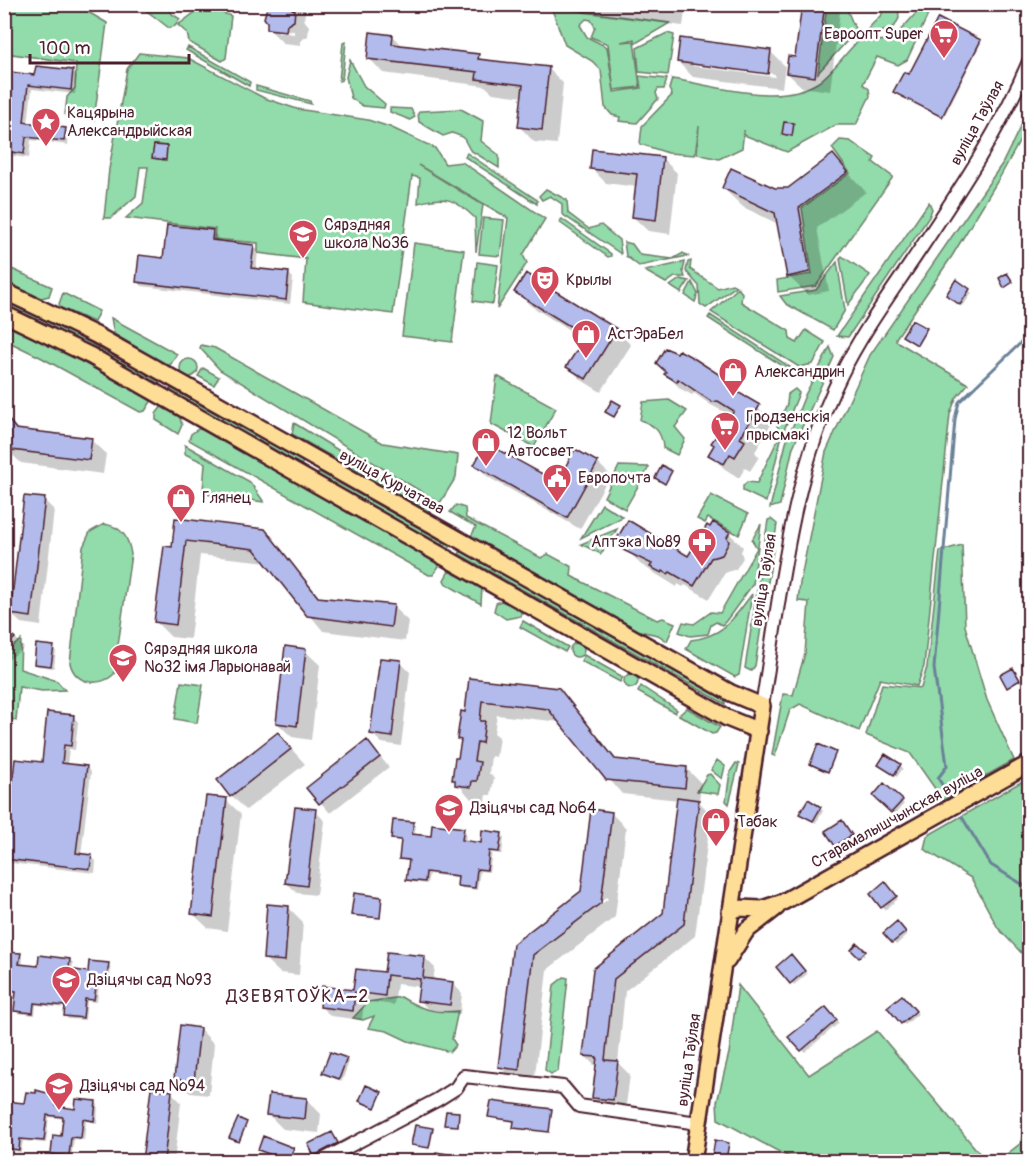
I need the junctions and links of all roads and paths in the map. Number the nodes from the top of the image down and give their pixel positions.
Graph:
1 (1029, 59) edge
2 (4, 291) edge
3 (4, 314) edge
4 (316, 460) junction
5 (305, 478) junction
6 (762, 706) junction
7 (759, 731) junction
8 (1029, 763) edge
9 (737, 868) junction
10 (730, 912) junction
11 (755, 914) junction
12 (720, 978) junction
13 (698, 1123) junction
14 (319, 1161) edge
15 (693, 1161) edge

1 - 6 street, вуліца Таўлая
2 - 4 main road, вуліца Курчатава
3 - 5 main road
4 - 5 main road
4 - 6 main road, вуліца Курчатава
5 - 7 main road
6 - 7 main road, вуліца Таўлая
7 - 9 main road, вуліца Таўлая
8 - 11 main road, Старамалышчынская вуліца
9 - 10 main road, вуліца Таўлая
9 - 11 main road
10 - 11 main road, Старамалышчынская вуліца
10 - 12 main road, вуліца Таўлая
11 - 12 main road
12 - 13 main road, вуліца Таўлая
13 - 14 street
13 - 15 main road, вуліца Таўлая

